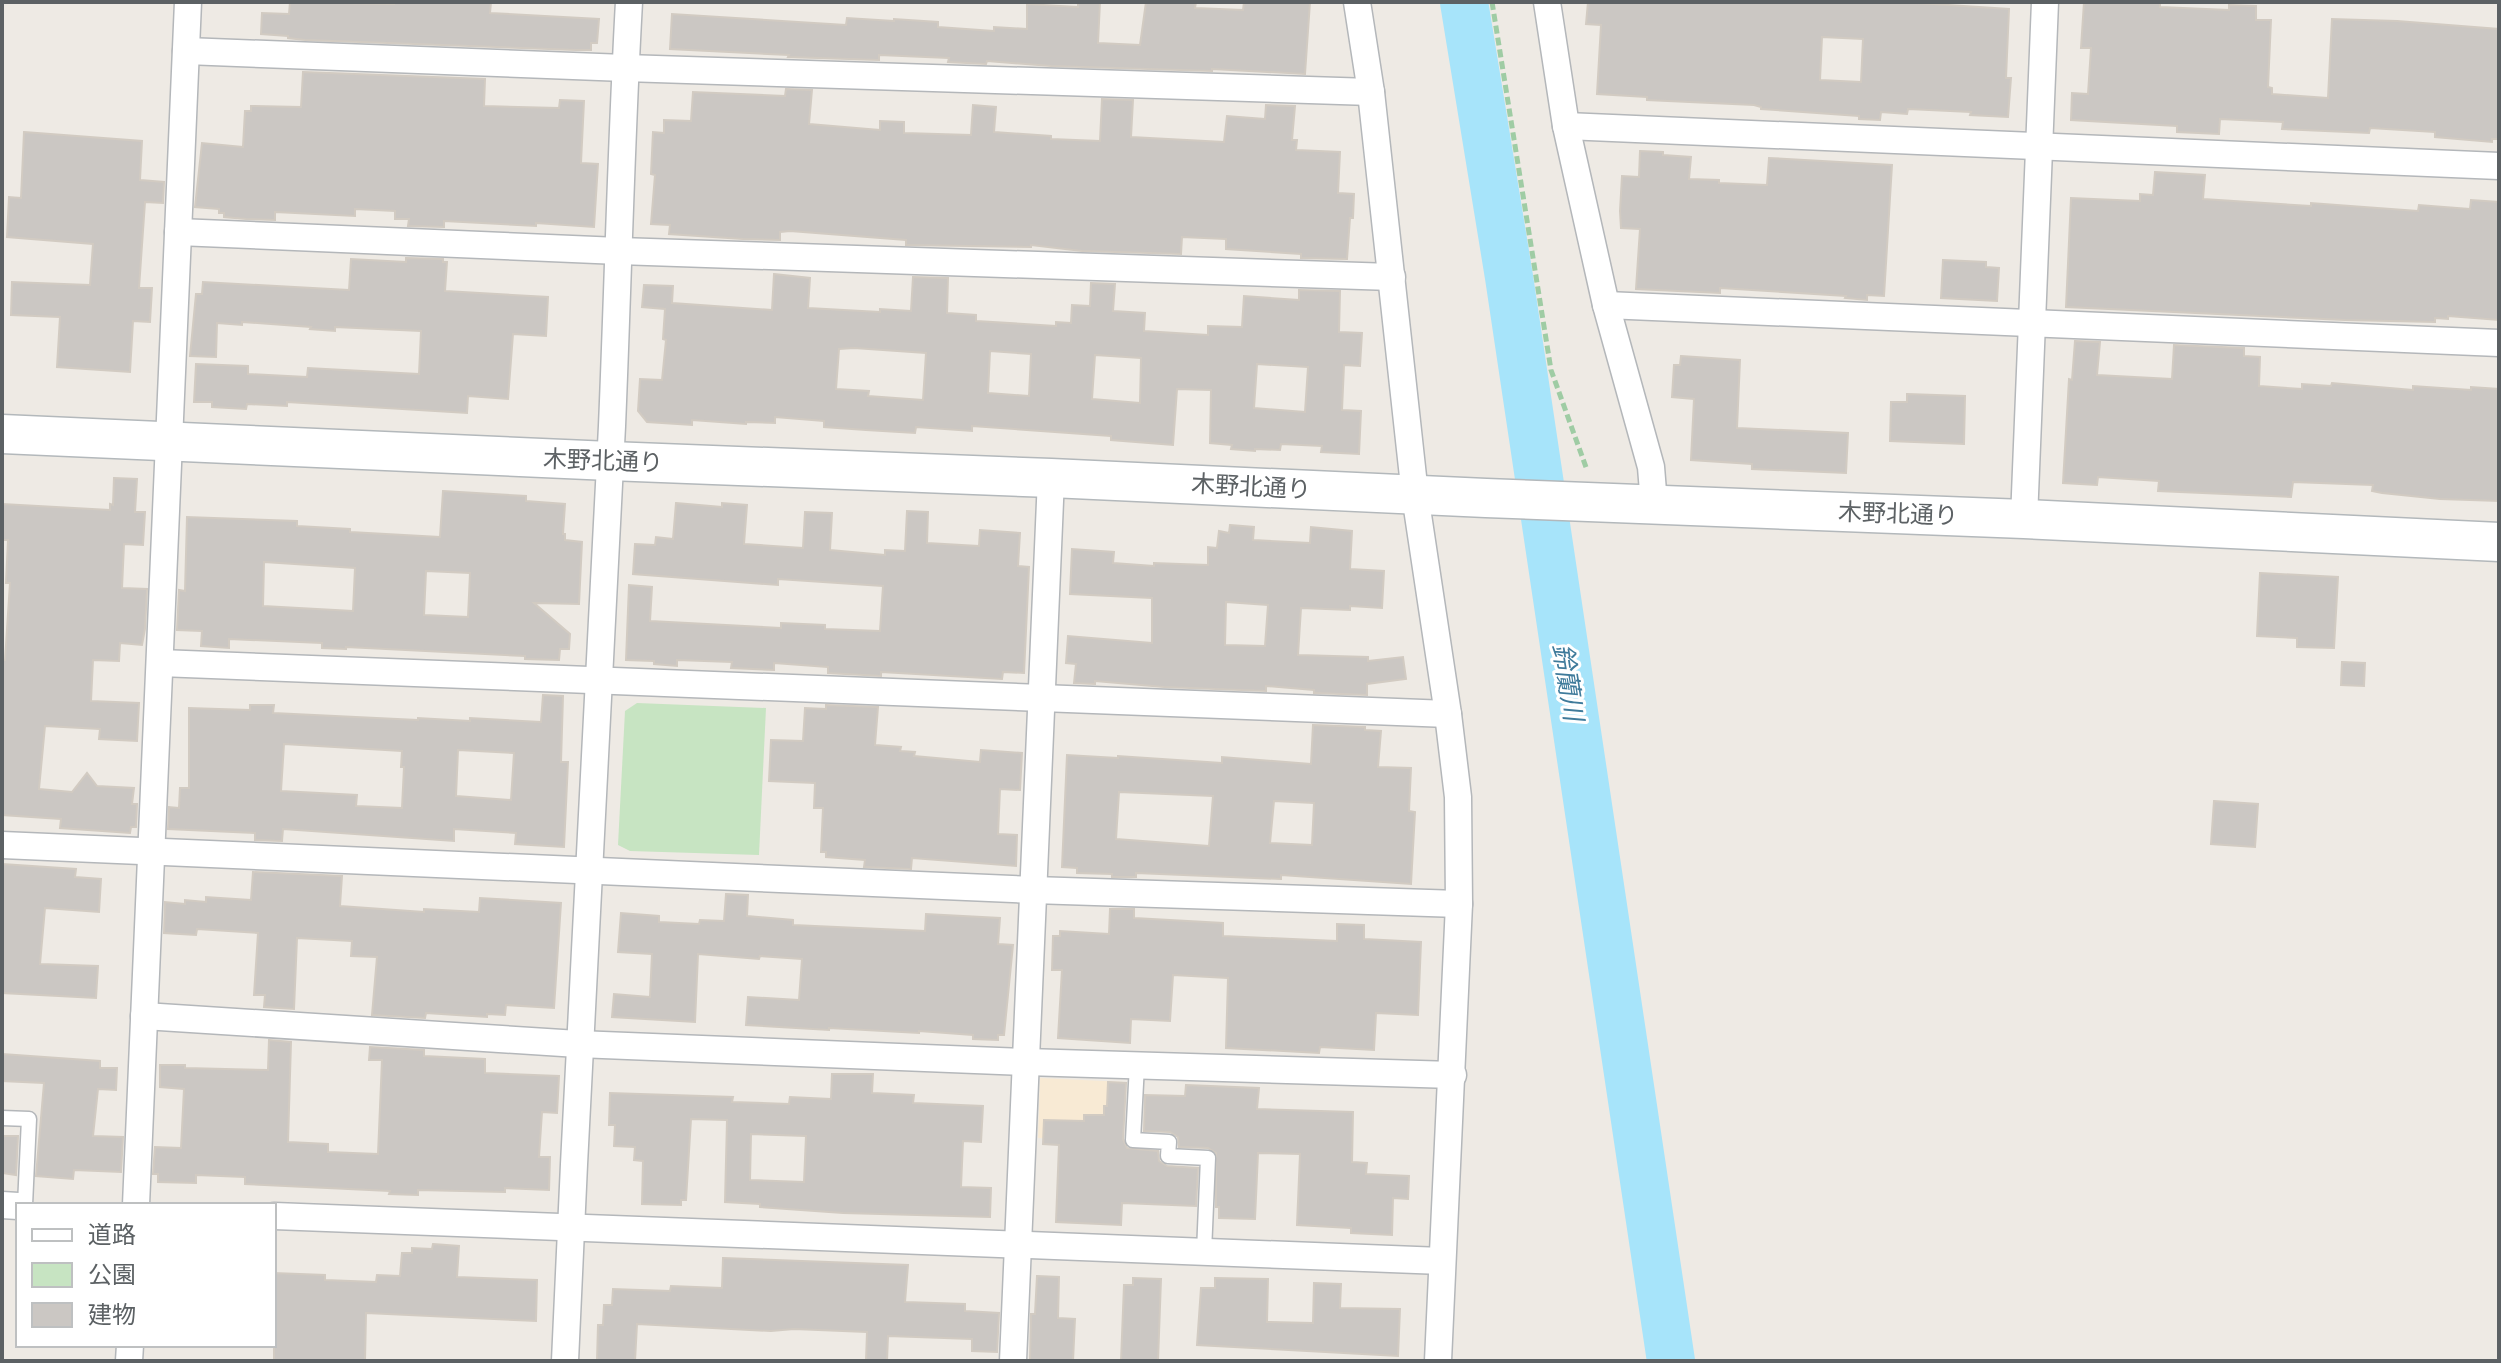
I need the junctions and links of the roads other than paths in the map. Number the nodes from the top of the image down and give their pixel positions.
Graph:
1 (188, 2) edge
2 (629, 2) edge
3 (1357, 2) edge
4 (1547, 2) edge
5 (2045, 2) edge
6 (186, 51) junction
7 (625, 68) junction
8 (1371, 92) junction
9 (1566, 126) junction
10 (2039, 147) junction
11 (2499, 166) edge
12 (178, 232) junction
13 (619, 251) junction
14 (1392, 277) junction
15 (1606, 305) junction
16 (2031, 323) junction
17 (2499, 343) edge
18 (2, 434) edge
19 (169, 442) junction
20 (610, 461) junction
21 (1051, 478) junction
22 (1415, 495) junction
23 (1654, 504) junction
24 (2024, 519) junction
25 (2499, 542) edge
26 (160, 663) junction
27 (599, 680) junction
28 (1041, 699) junction
29 (1448, 714) junction
30 (2, 845) edge
31 (151, 853) junction
32 (590, 870) junction
33 (1033, 890) junction
34 (1459, 904) junction
35 (144, 1016) junction
36 (578, 1044) junction
37 (1026, 1062) junction
38 (1137, 1065) junction
39 (1453, 1075) junction
40 (2, 1118) edge
41 (25, 1203) edge
42 (136, 1203) edge
43 (276, 1216) edge
44 (570, 1227) junction
45 (1018, 1245) junction
46 (1204, 1252) junction
47 (1442, 1261) junction
48 (565, 1361) edge
49 (1013, 1361) edge
50 (1438, 1361) edge

1 - 6 street
2 - 7 street
3 - 8 street
4 - 9 street
5 - 10 street
6 - 7 street
6 - 12 street
7 - 8 street
7 - 13 street
8 - 14 street
9 - 10 street
9 - 15 street
10 - 11 street
10 - 16 street
12 - 13 street
12 - 19 street
13 - 14 street
13 - 20 street
14 - 22 street
15 - 16 street
15 - 23 street
16 - 17 street
16 - 24 street
18 - 19 street, 木野北通り
19 - 20 street, 木野北通り
19 - 26 street
20 - 21 street, 木野北通り
20 - 27 street
21 - 22 street, 木野北通り
21 - 28 street
22 - 23 street, 木野北通り
22 - 29 street
23 - 24 street, 木野北通り
24 - 25 street, 木野北通り
26 - 27 street
26 - 31 street
27 - 28 street
27 - 32 street
28 - 29 street
28 - 33 street
29 - 34 street
30 - 31 street
31 - 32 street
31 - 35 street
32 - 33 street
32 - 36 street
33 - 34 street
33 - 37 street
34 - 39 street
35 - 36 street
35 - 42 street
36 - 37 street
36 - 44 street
37 - 38 street
37 - 45 street
38 - 39 street
38 - 46 lane
39 - 47 street
40 - 41 lane
43 - 44 street
44 - 45 street
44 - 48 street
45 - 46 street
45 - 49 street
46 - 47 street
47 - 50 street

